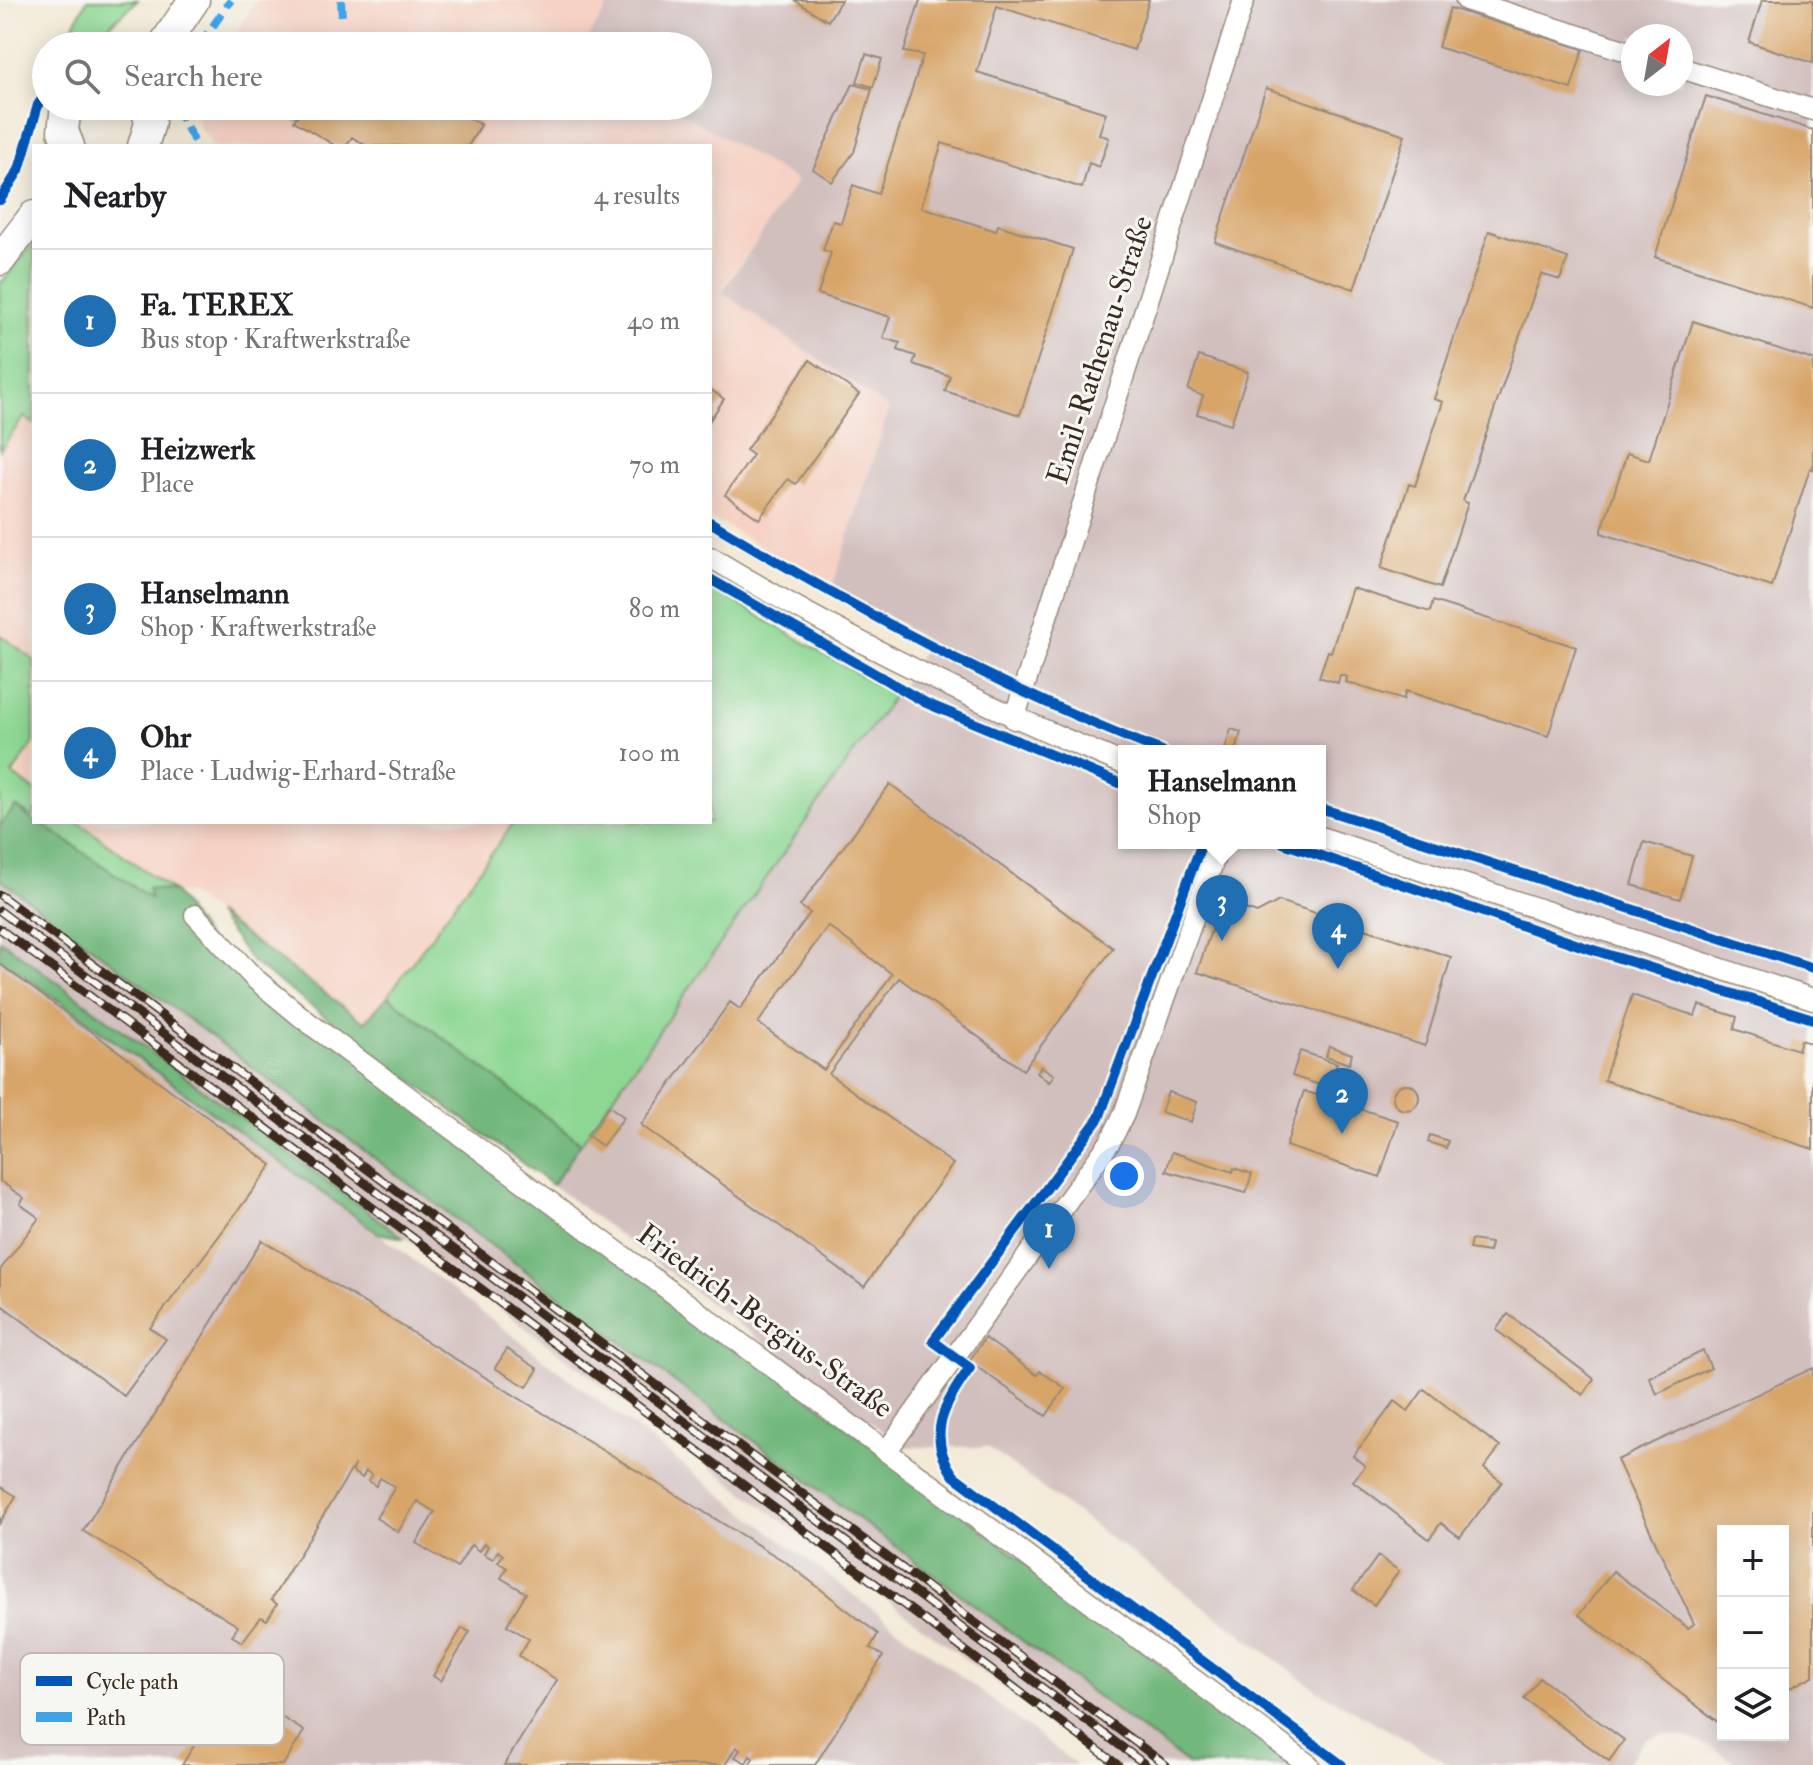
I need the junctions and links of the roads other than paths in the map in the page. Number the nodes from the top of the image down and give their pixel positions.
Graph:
1 (194, 0) edge
2 (1244, 0) edge
3 (1466, 0) edge
4 (172, 32) edge
5 (1621, 49) edge
6 (1693, 72) edge
7 (1813, 110) edge
8 (64, 120) edge
9 (149, 120) edge
10 (68, 144) edge
11 (144, 144) edge
12 (32, 219) edge
13 (0, 260) edge
14 (712, 558) edge
15 (1014, 719) junction
16 (1118, 762) edge
17 (1326, 839) edge
18 (1218, 849) edge
19 (195, 915) dead end
20 (1813, 999) edge
21 (888, 1449) junction
22 (1309, 1765) edge

1 - 4 main road
2 - 15 street, Emil-Rathenau-Straße
3 - 5 street
6 - 7 street
8 - 10 main road
9 - 11 main road
12 - 13 main road
14 - 15 street
15 - 16 street
17 - 20 street
18 - 21 street
19 - 21 street, Friedrich-Bergius-Straße
21 - 22 street, Friedrich-Bergius-Straße

